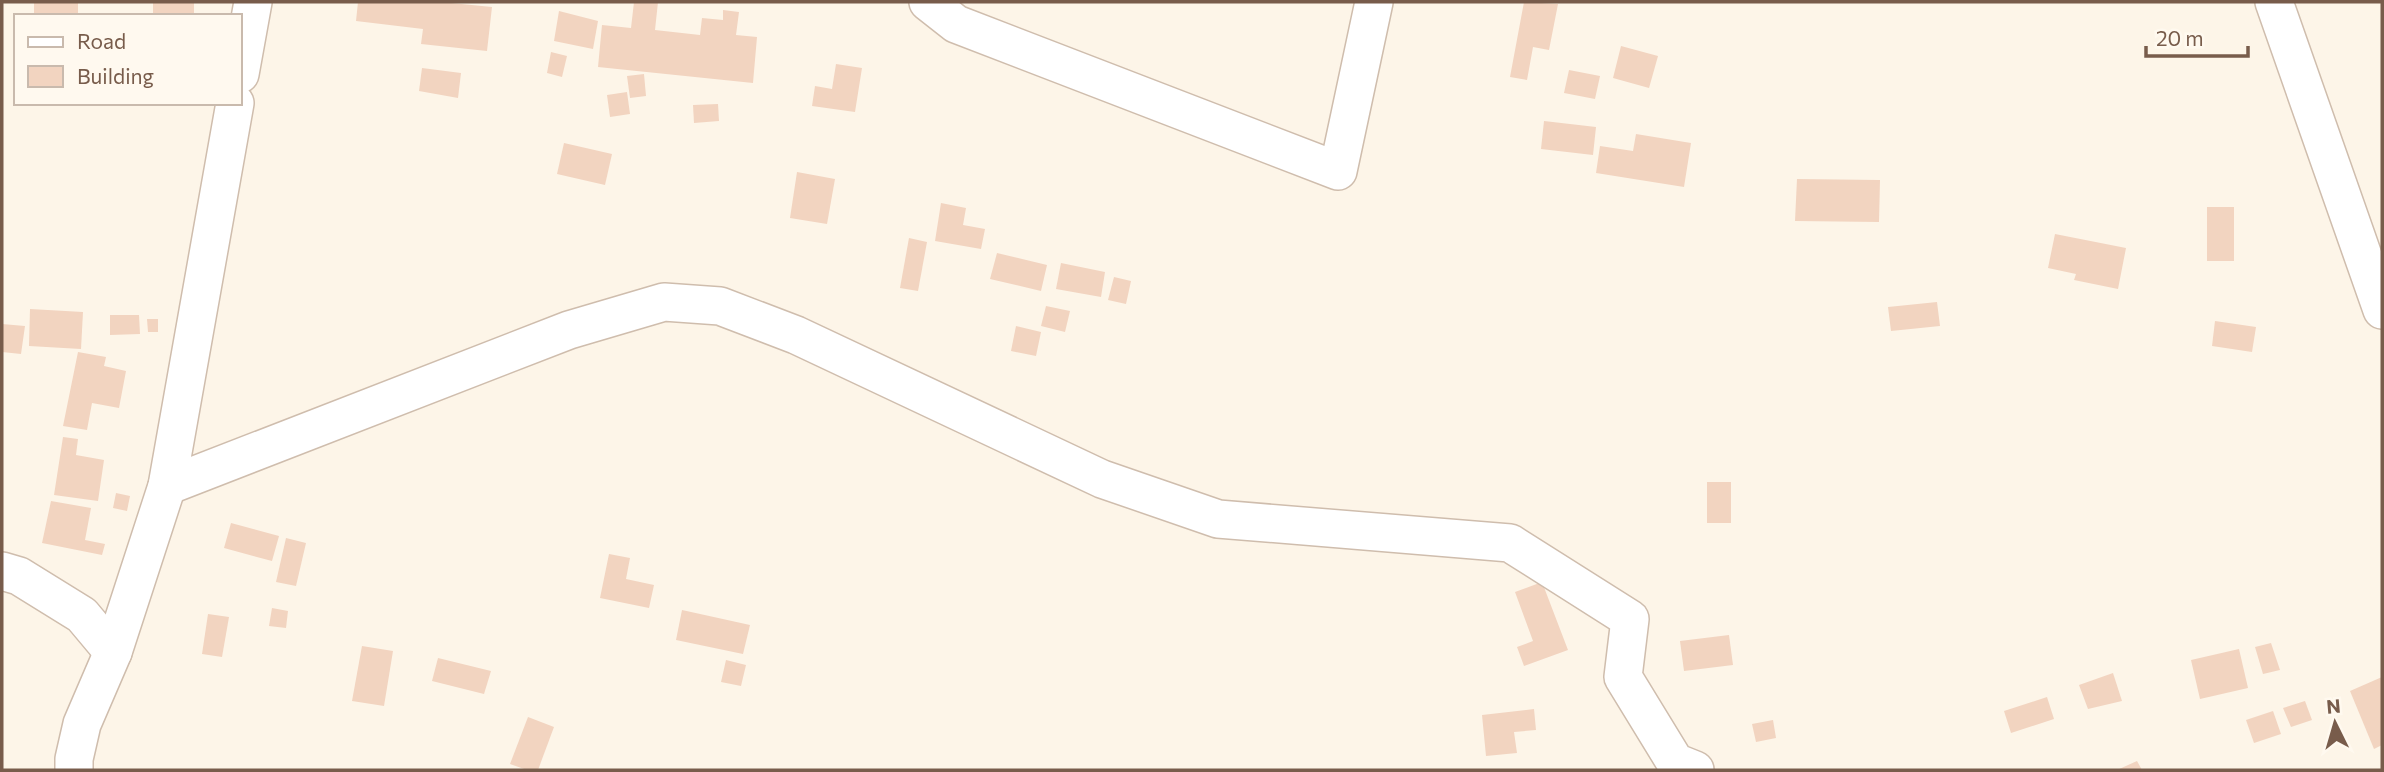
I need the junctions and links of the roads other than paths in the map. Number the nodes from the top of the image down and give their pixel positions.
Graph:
1 (253, 2) edge
2 (928, 2) edge
3 (1374, 2) edge
4 (2274, 2) edge
5 (242, 64) edge
6 (235, 105) edge
7 (2382, 310) edge
8 (167, 486) junction
9 (2, 570) edge
10 (113, 652) junction
11 (74, 770) edge
12 (1695, 770) edge

1 - 5 street
2 - 3 street
4 - 7 street
6 - 8 street
8 - 10 street
8 - 12 street
9 - 10 street
10 - 11 street

